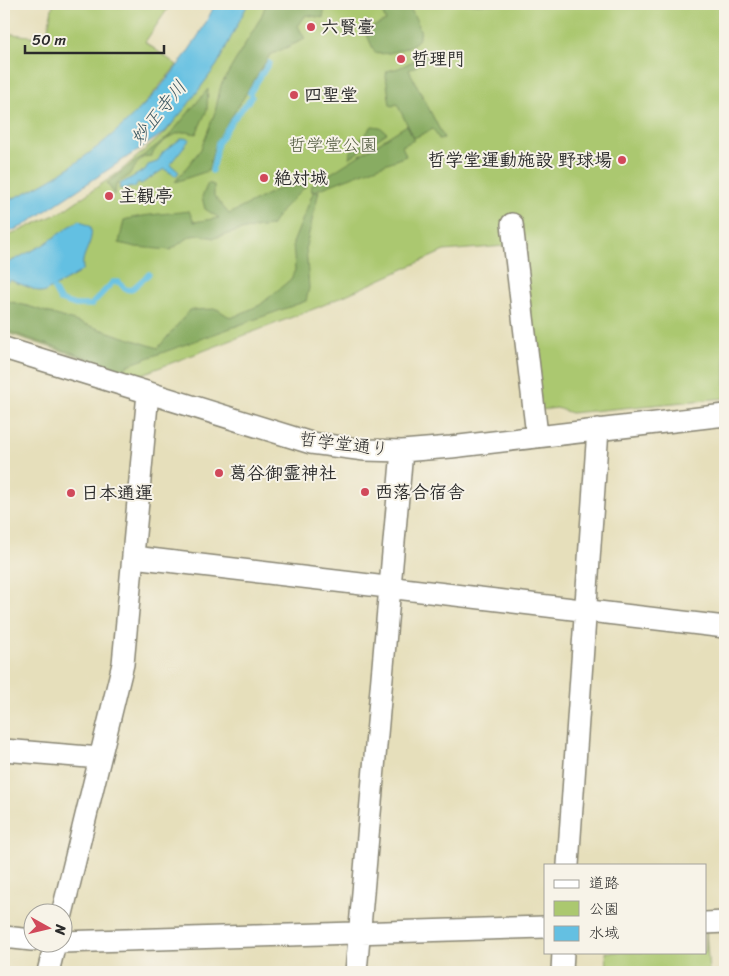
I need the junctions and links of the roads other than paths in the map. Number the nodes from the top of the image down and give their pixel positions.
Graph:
1 (512, 224) dead end
2 (4, 348) edge
3 (148, 392) junction
4 (725, 415) edge
5 (598, 429) junction
6 (536, 435) junction
7 (402, 451) junction
8 (133, 557) junction
9 (390, 588) junction
10 (585, 611) junction
11 (725, 628) edge
12 (4, 750) edge
13 (100, 758) junction
14 (568, 864) edge
15 (64, 904) edge
16 (725, 922) edge
17 (706, 923) edge
18 (544, 927) edge
19 (360, 933) junction
20 (4, 937) edge
21 (22, 939) edge
22 (72, 942) edge
23 (52, 954) edge
24 (563, 954) edge
25 (48, 972) edge
26 (356, 972) edge
27 (562, 972) edge

1 - 6 street
2 - 3 street, 哲学堂通り
3 - 7 street, 哲学堂通り
3 - 8 street
4 - 5 street, 哲学堂通り
5 - 6 street, 哲学堂通り
5 - 10 street
6 - 7 street, 哲学堂通り
7 - 9 street
8 - 9 street
8 - 13 street
9 - 10 street
9 - 19 street
10 - 11 street
10 - 14 street
12 - 13 street
13 - 15 street
16 - 17 street
18 - 19 street
19 - 22 street
19 - 26 street
20 - 21 street
23 - 25 street
24 - 27 street

